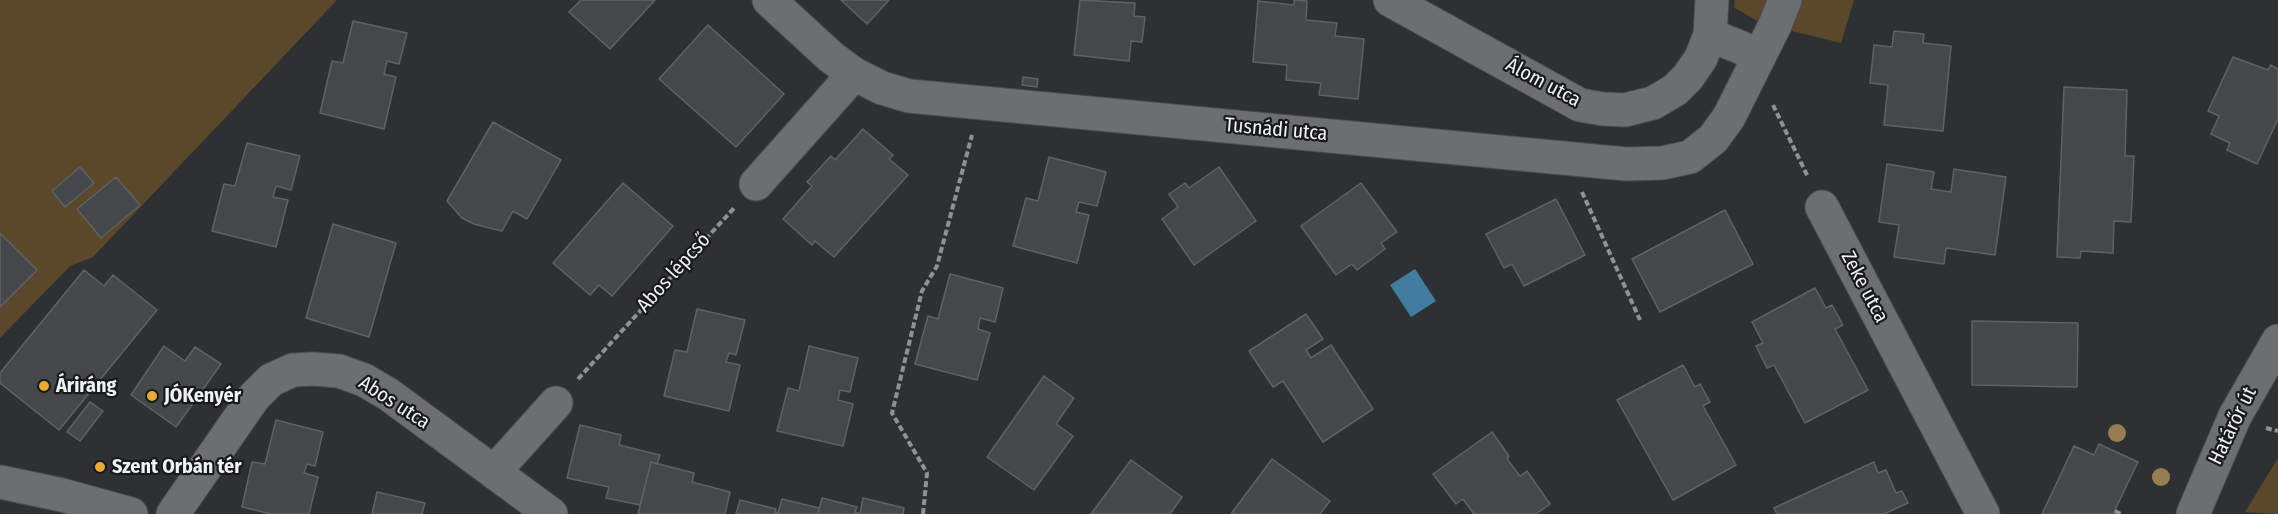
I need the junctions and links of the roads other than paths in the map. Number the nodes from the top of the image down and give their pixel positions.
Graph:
1 (769, 0) edge
2 (1390, 0) edge
3 (1712, 0) edge
4 (1785, 0) edge
5 (1710, 35) junction
6 (1759, 55) junction
7 (855, 74) junction
8 (756, 184) road end
9 (1822, 207) road end
10 (2278, 341) edge
11 (556, 403) road end
12 (494, 472) junction
13 (0, 482) edge
14 (131, 514) edge
15 (172, 514) edge
16 (551, 514) edge
17 (1983, 514) edge
18 (2193, 514) edge

1 - 7 street, Tusnádi utca
2 - 5 street, Álom utca
3 - 5 street
4 - 6 street, Tusnádi utca
5 - 6 street
6 - 7 street, Tusnádi utca
7 - 8 street
9 - 17 street, Zeke utca
10 - 18 street, Határőr út
11 - 12 street
12 - 15 street, Abos utca
12 - 16 street, Abos utca
13 - 14 street

